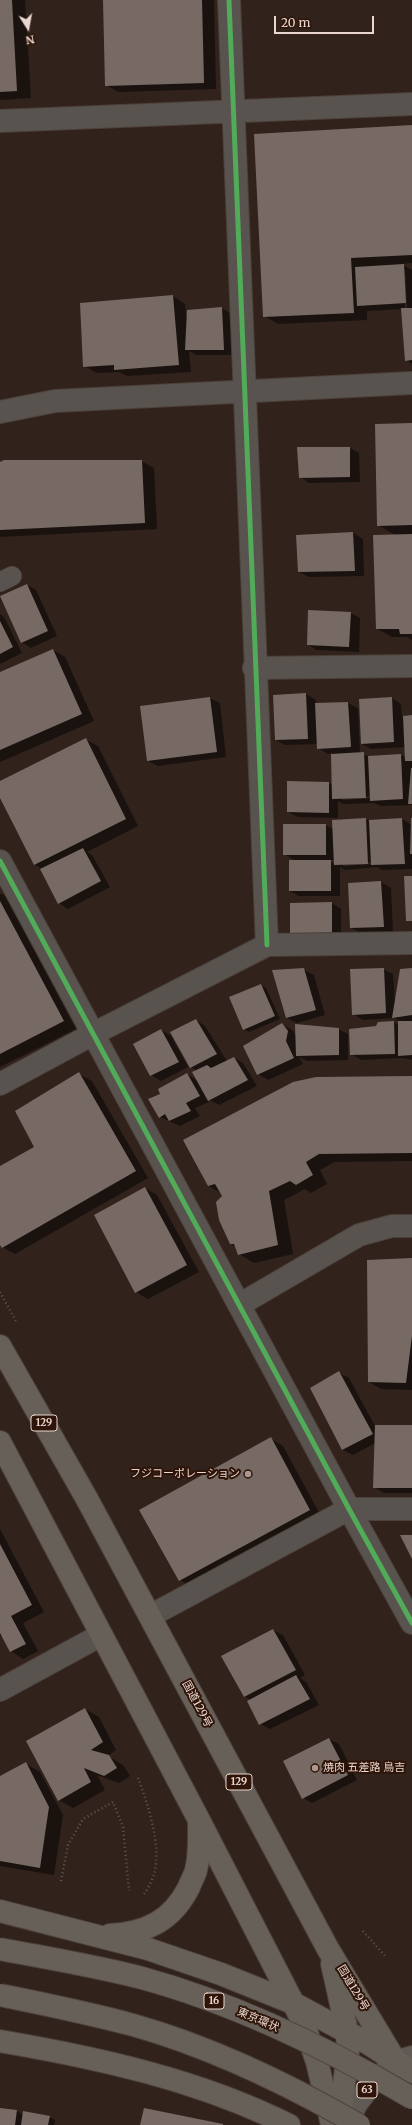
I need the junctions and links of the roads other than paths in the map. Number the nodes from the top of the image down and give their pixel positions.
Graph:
1 (229, 0) edge
2 (412, 104) edge
3 (234, 112) junction
4 (0, 121) edge
5 (412, 383) edge
6 (246, 390) junction
7 (0, 412) edge
8 (412, 666) edge
9 (254, 668) junction
10 (0, 862) edge
11 (412, 943) edge
12 (267, 945) junction
13 (92, 1034) junction
14 (0, 1084) edge
15 (412, 1226) edge
16 (239, 1305) junction
17 (0, 1346) edge
18 (0, 1442) edge
19 (348, 1509) junction
20 (412, 1509) edge
21 (150, 1616) junction
22 (412, 1623) edge
23 (101, 1635) junction
24 (0, 1690) edge
25 (199, 1820) junction
26 (0, 1911) edge
27 (99, 1936) junction
28 (0, 1949) edge
29 (328, 1949) junction
30 (0, 1995) edge
31 (293, 2003) junction
32 (347, 2032) junction
33 (0, 2042) edge
34 (407, 2063) edge
35 (412, 2098) edge
36 (289, 2125) edge
37 (332, 2125) edge
38 (339, 2125) edge
39 (344, 2125) edge
40 (359, 2125) edge

1 - 3 street
2 - 3 street
3 - 4 street
3 - 6 street
5 - 6 street
6 - 7 street
6 - 9 street
8 - 9 street
9 - 12 street
10 - 13 street
11 - 12 street
12 - 13 street
13 - 14 street
13 - 16 street
15 - 16 street
16 - 19 street
17 - 21 highway, 国道129号 / 129
18 - 23 highway
19 - 20 street
19 - 21 street
19 - 22 street
21 - 29 highway, 国道129号 / 129
23 - 24 street
23 - 25 highway
25 - 27 highway
25 - 31 highway
26 - 27 highway
27 - 31 highway
28 - 35 highway, 東京環状 / 16, bridge
29 - 32 highway
29 - 34 highway, 国道129号 / 129
30 - 40 highway, bridge
31 - 32 highway
31 - 37 highway
32 - 34 highway
32 - 38 highway
33 - 36 highway
34 - 39 main road, 63

